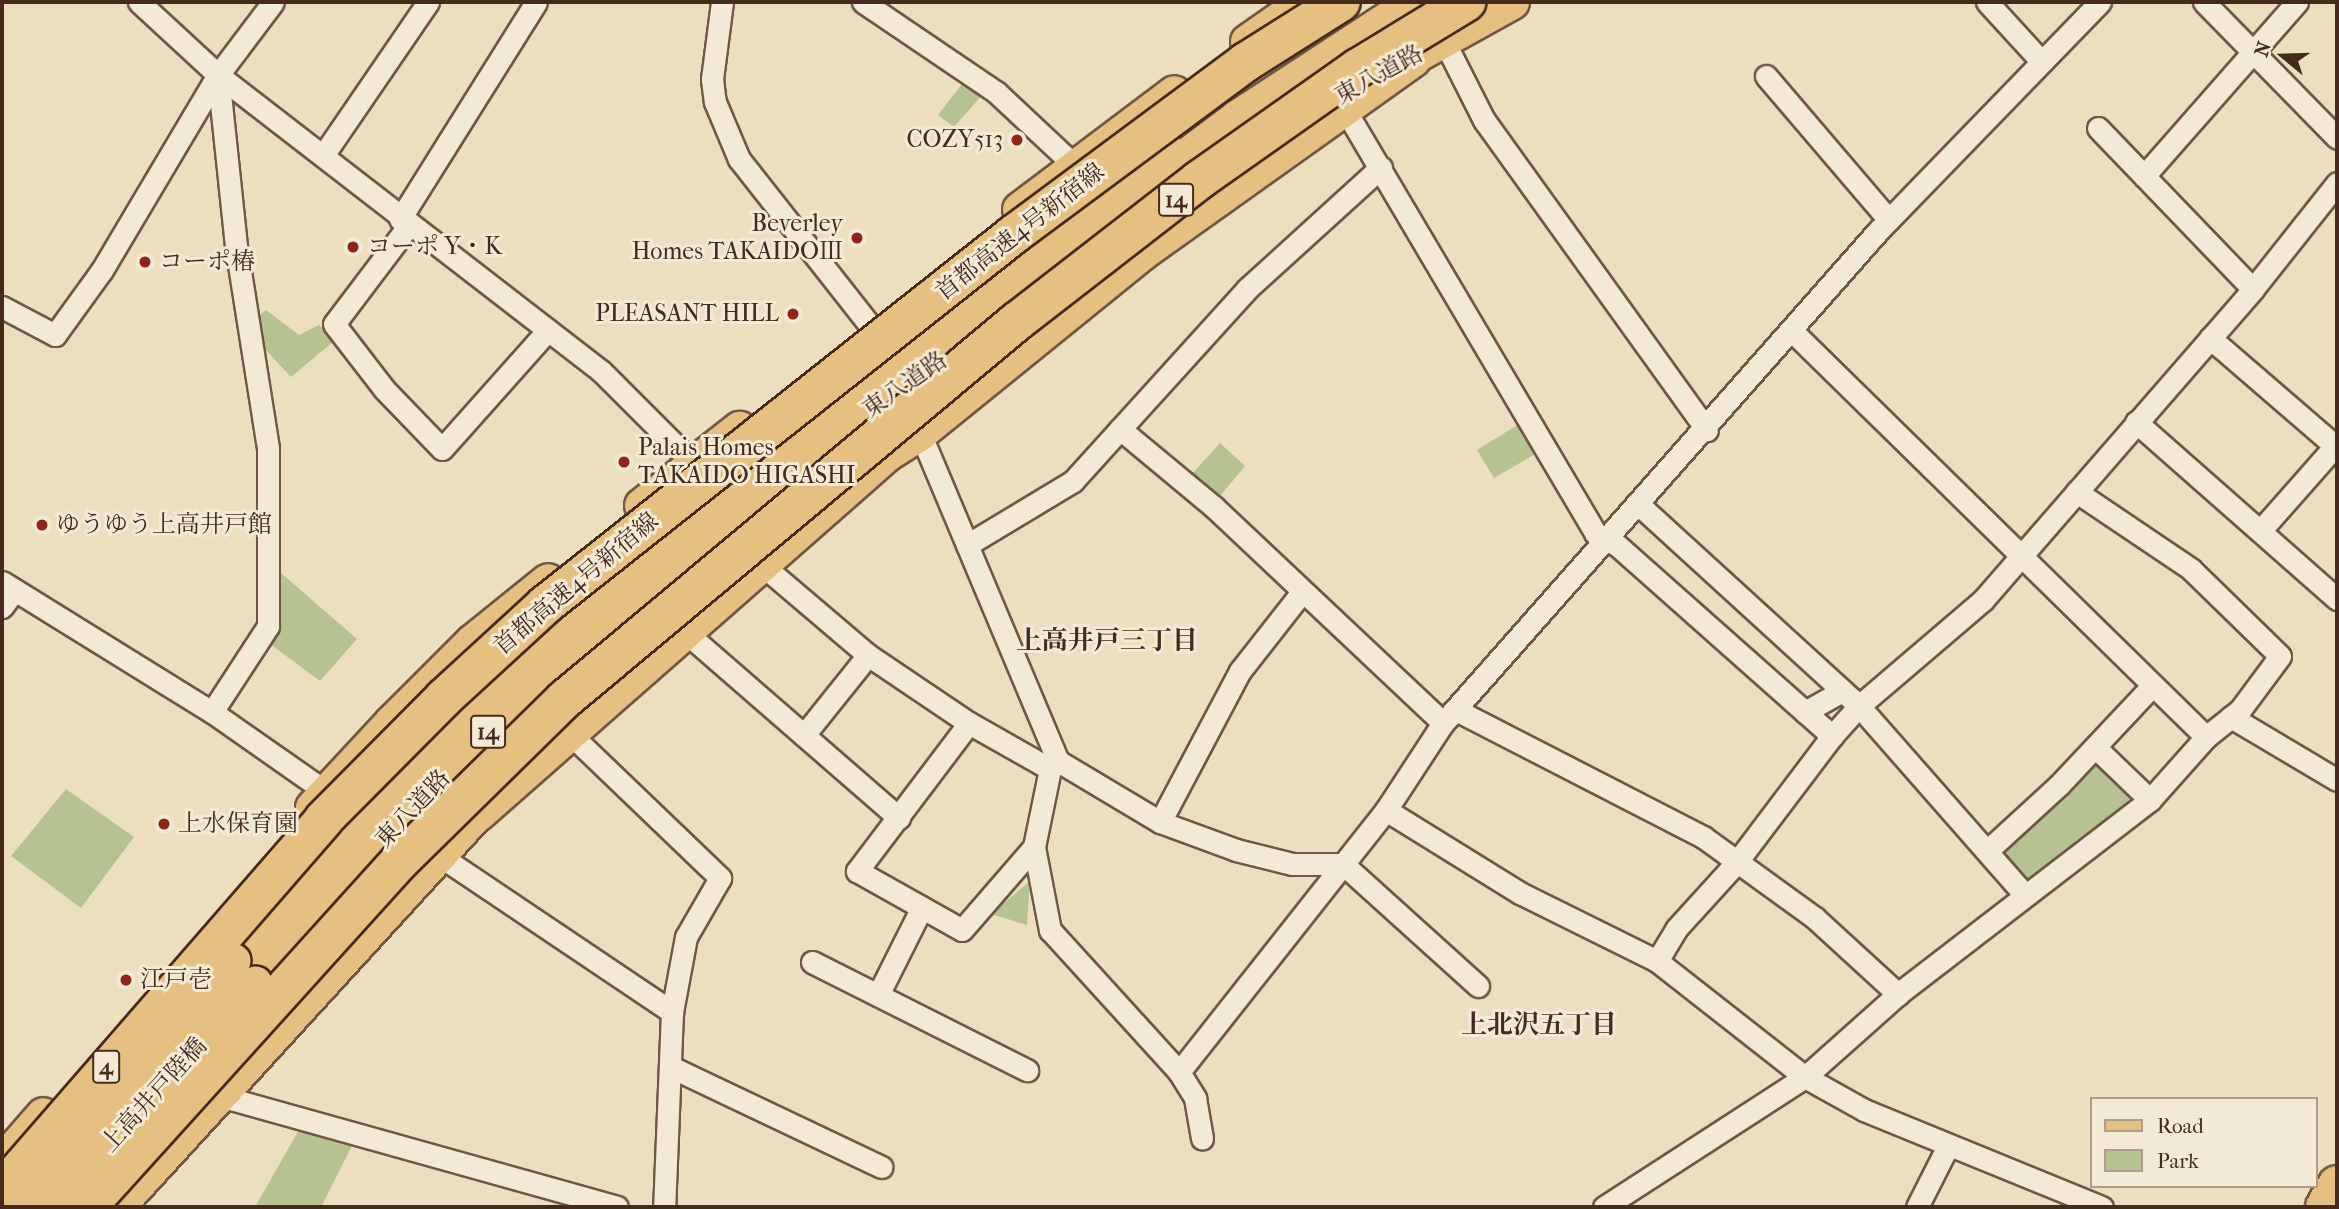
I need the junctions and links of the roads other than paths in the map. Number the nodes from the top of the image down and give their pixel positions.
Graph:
1 (139, 2) edge
2 (273, 2) edge
3 (428, 2) edge
4 (536, 2) edge
5 (722, 2) edge
6 (863, 2) edge
7 (1303, 2) edge
8 (1316, 2) edge
9 (1340, 2) edge
10 (1380, 2) edge
11 (1418, 2) edge
12 (1466, 2) edge
13 (1511, 2) edge
14 (1987, 2) edge
15 (2100, 2) edge
16 (2204, 2) edge
17 (2297, 2) edge
18 (1443, 39) junction
19 (2253, 53) junction
20 (2041, 61) junction
21 (219, 75) junction
22 (1766, 76) dead end
23 (1344, 108) junction
24 (2098, 128) dead end
25 (2337, 138) edge
26 (324, 154) junction
27 (1074, 165) junction
28 (1381, 167) junction
29 (2144, 176) junction
30 (2337, 183) edge
31 (1889, 220) junction
32 (404, 222) junction
33 (1000, 280) junction
34 (2253, 289) junction
35 (2, 307) edge
36 (872, 327) junction
37 (548, 330) junction
38 (1792, 331) junction
39 (2210, 338) junction
40 (917, 374) junction
41 (2136, 422) junction
42 (1120, 429) junction
43 (1707, 430) junction
44 (920, 433) junction
45 (693, 463) junction
46 (2077, 492) junction
47 (743, 502) junction
48 (1637, 503) junction
49 (2260, 531) junction
50 (1606, 540) junction
51 (967, 545) junction
52 (2022, 556) junction
53 (761, 565) junction
54 (626, 569) junction
55 (1302, 592) junction
56 (6, 593) edge
57 (2337, 598) edge
58 (684, 631) junction
59 (867, 655) junction
60 (2153, 685) junction
61 (1842, 691) junction
62 (1859, 706) junction
63 (212, 712) junction
64 (1805, 712) junction
65 (1449, 716) junction
66 (2231, 717) junction
67 (391, 722) junction
68 (970, 723) junction
69 (568, 732) junction
70 (804, 735) junction
71 (1832, 736) junction
72 (2206, 737) junction
73 (2096, 748) junction
74 (1054, 765) junction
75 (2337, 780) edge
76 (325, 791) junction
77 (2150, 800) junction
78 (1385, 810) junction
79 (479, 813) junction
80 (899, 818) junction
81 (1160, 822) junction
82 (1034, 847) junction
83 (1987, 851) junction
84 (440, 856) junction
85 (1736, 863) junction
86 (1343, 864) junction
87 (2024, 894) junction
88 (922, 907) junction
89 (1657, 961) junction
90 (812, 962) dead end
91 (254, 982) junction
92 (1478, 986) dead end
93 (1898, 994) junction
94 (878, 995) junction
95 (672, 1012) junction
96 (671, 1067) junction
97 (1027, 1070) dead end
98 (1179, 1072) junction
99 (1805, 1077) junction
100 (220, 1096) junction
101 (44, 1114) junction
102 (185, 1135) junction
103 (1202, 1138) dead end
104 (1948, 1146) junction
105 (2, 1161) edge
106 (881, 1167) dead end
107 (152, 1171) junction
108 (2337, 1185) edge
109 (2, 1190) edge
110 (19, 1207) edge
111 (53, 1207) edge
112 (87, 1207) edge
113 (117, 1207) edge
114 (140, 1207) edge
115 (617, 1207) edge
116 (664, 1207) edge
117 (1604, 1207) edge
118 (1917, 1207) edge
119 (2102, 1207) edge
120 (2325, 1207) edge

1 - 21 street
2 - 21 street
3 - 26 street
4 - 32 street
5 - 36 street
6 - 27 street
7 - 27 main road
8 - 33 main road, 東八道路 / 14
9 - 109 highway, 首都高速4号新宿線 / 4, bridge
10 - 33 highway
11 - 40 highway
12 - 91 highway, bridge
13 - 18 main road, 東八道路 / 14
14 - 20 street
15 - 20 street
16 - 19 street
17 - 19 street
18 - 23 main road
18 - 40 main road, 東八道路 / 14
18 - 43 street
19 - 25 street
19 - 29 street
20 - 31 street
21 - 26 street
21 - 35 street
21 - 63 street
22 - 31 street
23 - 28 street
23 - 44 main road
24 - 29 street
26 - 32 street
27 - 36 main road
28 - 42 street
28 - 50 street
29 - 34 street
30 - 34 street
31 - 38 street
32 - 37 street
32 - 37 street
33 - 54 main road, 東八道路 / 14
34 - 39 street
36 - 45 main road
37 - 45 street
38 - 43 street
38 - 52 street
39 - 41 street
39 - 49 street
40 - 47 main road, 東八道路 / 14
41 - 46 street
41 - 49 street
42 - 51 street
42 - 55 street
43 - 48 street
44 - 51 street
44 - 53 main road
45 - 67 main road
46 - 52 street
46 - 66 street
47 - 79 main road
47 - 91 main road, 東八道路 / 14
48 - 50 street
48 - 61 street
49 - 57 street
50 - 64 street
50 - 65 street
51 - 74 street
52 - 60 street
52 - 62 street
53 - 58 main road
53 - 59 street
54 - 67 main road, 14
54 - 91 main road, 東八道路 / 14
55 - 65 street
55 - 81 street
56 - 63 street
58 - 69 main road
58 - 70 street
59 - 68 street
59 - 70 street
60 - 72 street
60 - 73 street
61 - 62 street
61 - 64 street
62 - 71 street
62 - 83 street
63 - 76 street
64 - 71 street
65 - 78 street
65 - 85 street
66 - 72 street
66 - 75 street
67 - 76 main road, 14
68 - 74 street
68 - 80 street
69 - 79 main road
69 - 95 street
70 - 80 street
71 - 85 street
72 - 77 street
73 - 77 street
73 - 83 street
74 - 81 street
74 - 82 street
76 - 101 main road, 14
77 - 87 street
78 - 86 street
78 - 89 street
79 - 84 main road
80 - 88 street
81 - 86 street
82 - 88 street
82 - 98 street
83 - 87 street
84 - 95 street
84 - 100 main road
85 - 89 street
85 - 93 street
86 - 92 street
86 - 98 street
87 - 93 street
88 - 94 street
89 - 99 street
90 - 94 street
91 - 110 main road, 上高井戸陸橋 / 14, bridge
91 - 111 main road, 上高井戸陸橋 / 14, bridge
91 - 112 highway, 上高井戸陸橋, bridge
93 - 99 street
94 - 97 street
95 - 96 street
96 - 106 street
96 - 116 street
98 - 103 street
99 - 104 street
99 - 117 street
100 - 102 main road
100 - 115 street
101 - 105 main road, 14
101 - 107 main road
102 - 107 main road
102 - 114 main road
104 - 118 street
104 - 119 street
107 - 113 main road
108 - 120 highway

